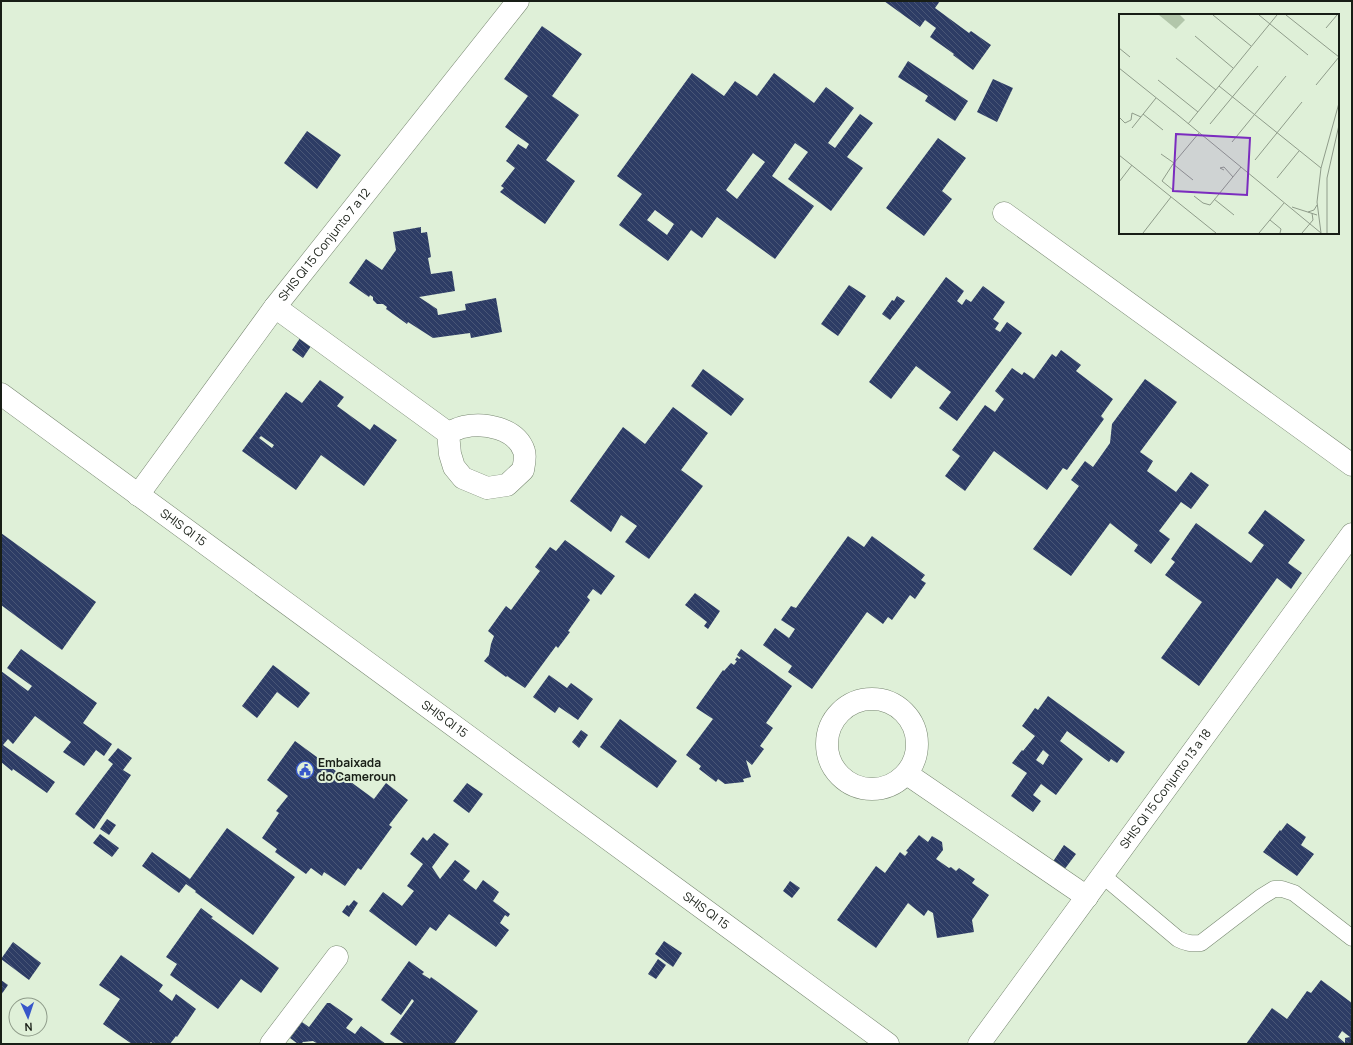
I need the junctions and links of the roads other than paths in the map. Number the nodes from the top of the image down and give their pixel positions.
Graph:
1 (518, 1) edge
2 (1004, 213) dead end
3 (274, 307) junction
4 (1, 394) edge
5 (448, 434) dead end
6 (1352, 466) edge
7 (138, 495) junction
8 (1352, 534) edge
9 (907, 774) junction
10 (1102, 876) junction
11 (1087, 897) junction
12 (1352, 938) edge
13 (337, 957) dead end
14 (271, 1044) edge
15 (888, 1044) edge
16 (979, 1044) edge

1 - 3 street, SHIS QI 15 Conjunto 7 a 12
2 - 6 street
3 - 5 street
3 - 7 street, SHIS QI 15 Conjunto 7 a 12
4 - 7 street, SHIS QI 15
7 - 15 street, SHIS QI 15
8 - 10 street, SHIS QI 15 Conjunto 13 a 18
9 - 9 street
9 - 11 street
10 - 11 street, SHIS QI 15 Conjunto 13 a 18
10 - 12 lane
11 - 16 street, SHIS QI 15 Conjunto 13 a 18
13 - 14 street

